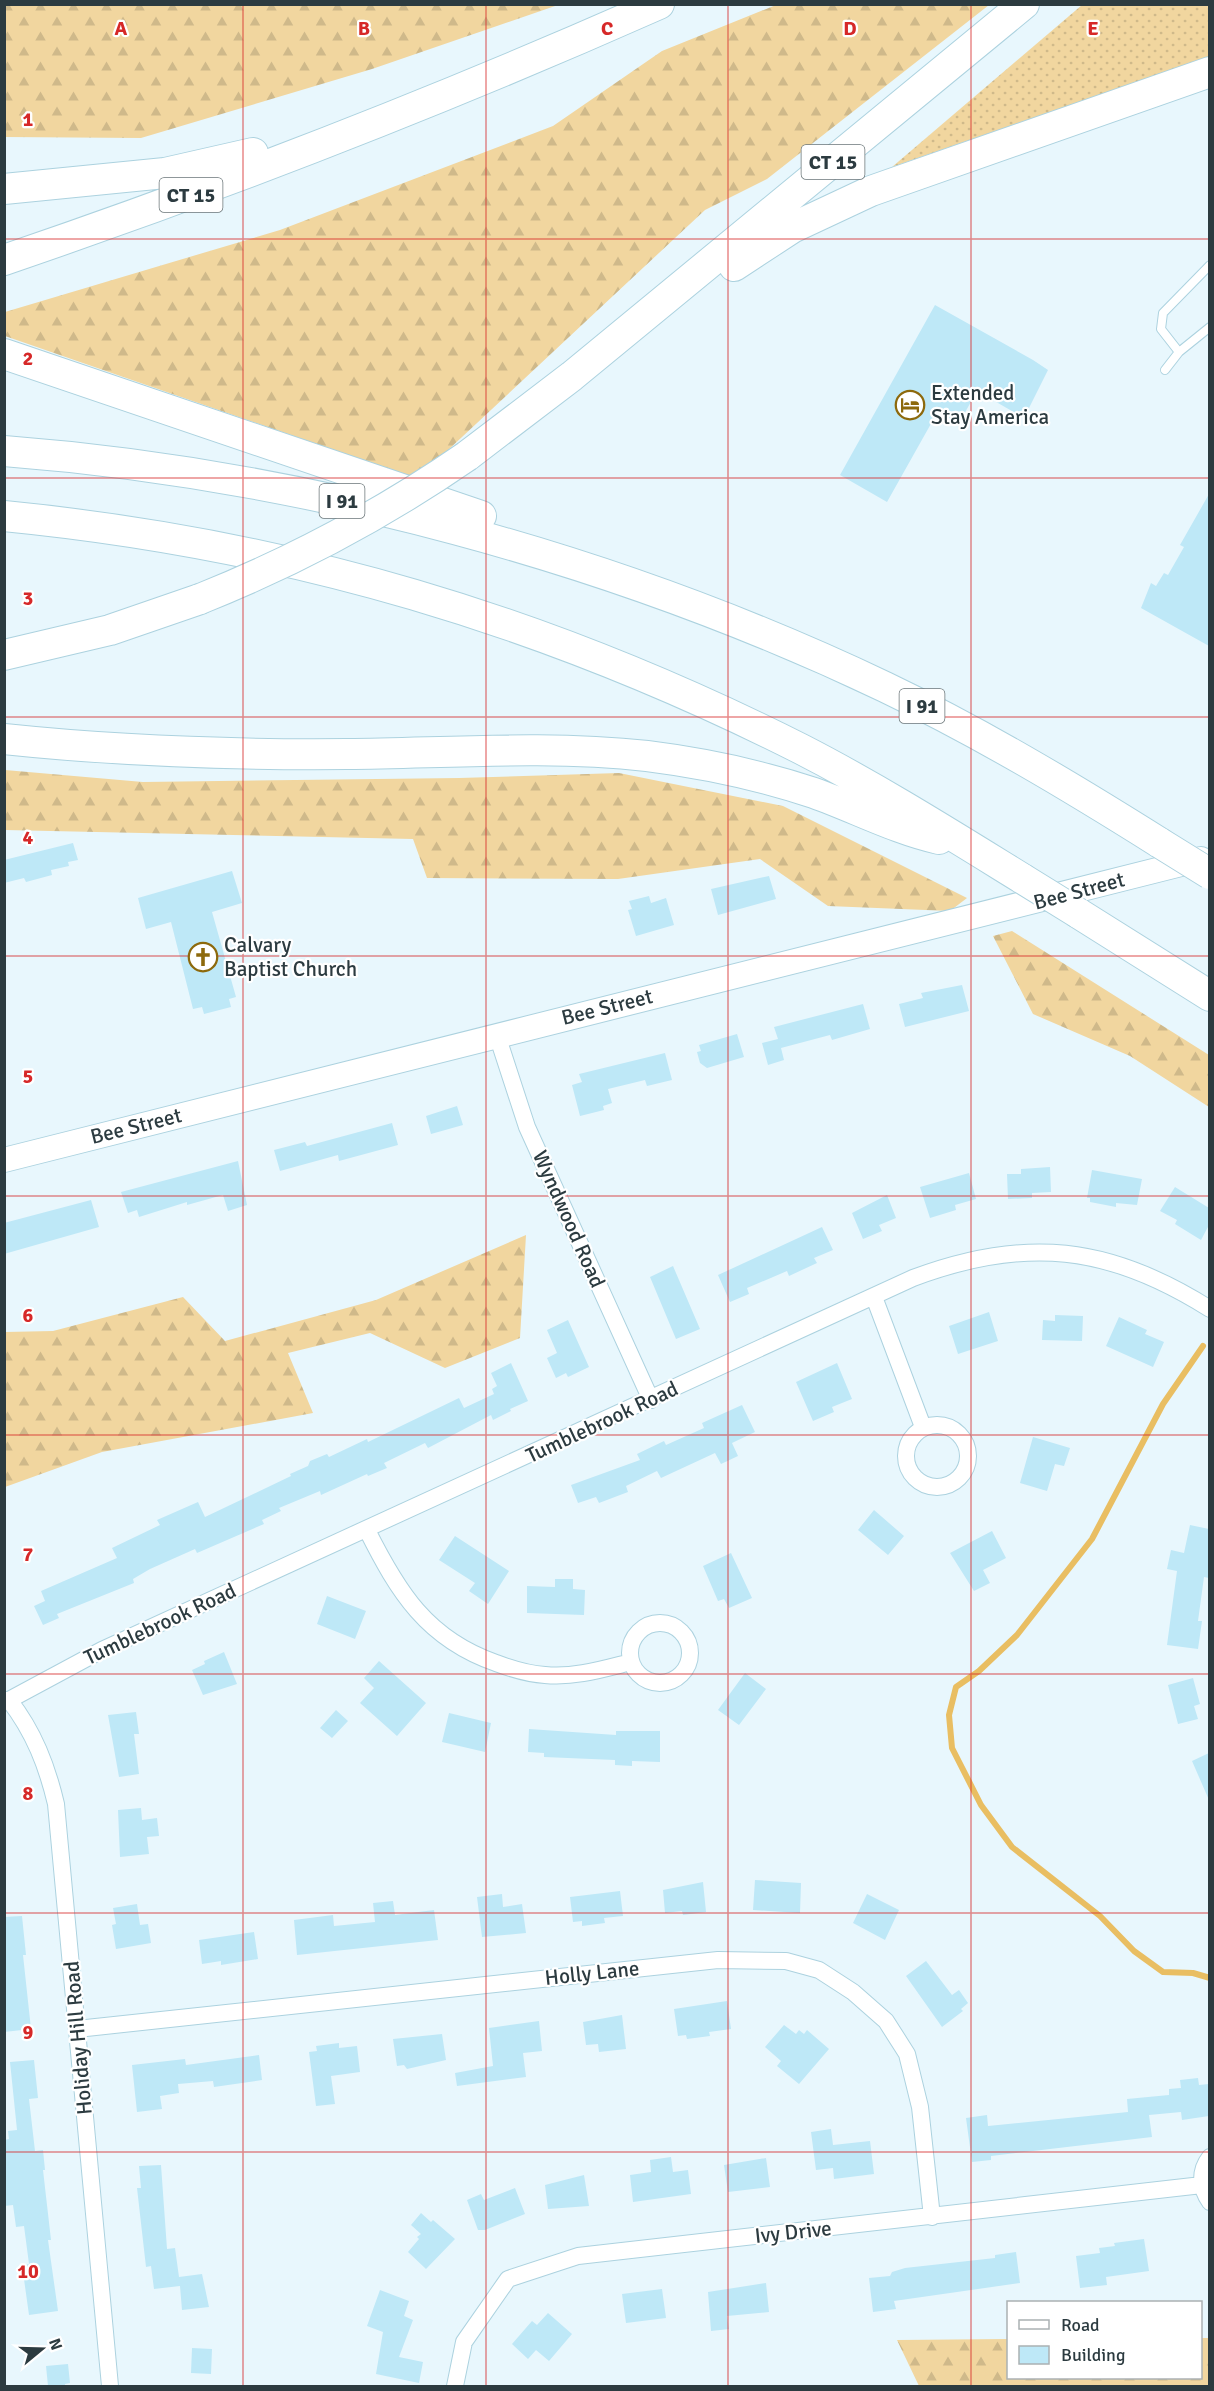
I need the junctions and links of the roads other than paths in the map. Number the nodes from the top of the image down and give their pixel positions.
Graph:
1 (659, 4) edge
2 (1024, 4) edge
3 (1209, 72) edge
4 (375, 125) junction
5 (4, 189) edge
6 (4, 260) edge
7 (1209, 265) edge
8 (641, 320) junction
9 (1209, 327) edge
10 (1179, 352) junction
11 (4, 354) edge
12 (1165, 370) dead end
13 (4, 451) edge
14 (4, 516) edge
15 (669, 598) junction
16 (4, 655) edge
17 (4, 740) edge
18 (971, 847) junction
19 (1209, 857) edge
20 (1209, 874) edge
21 (1209, 996) edge
22 (497, 1035) junction
23 (4, 1160) edge
24 (874, 1298) junction
25 (1209, 1309) edge
26 (651, 1400) junction
27 (923, 1427) dead end
28 (368, 1530) junction
29 (631, 1662) dead end
30 (7, 1700) edge
31 (77, 2029) junction
32 (1209, 2157) edge
33 (1202, 2185) junction
34 (1209, 2202) edge
35 (932, 2217) junction
36 (110, 2386) edge
37 (455, 2386) edge

1 - 4 highway, CT 15
2 - 8 highway, CT 15
3 - 8 highway
4 - 5 highway
4 - 6 highway, CT 15
7 - 10 lane
8 - 16 highway, CT 15, bridge
9 - 10 lane
10 - 12 lane
11 - 15 highway
13 - 15 highway, I 91
14 - 18 highway
15 - 20 highway, I 91, bridge
17 - 18 highway
18 - 21 highway, bridge
19 - 22 street, Bee Street
22 - 23 street, Bee Street
22 - 26 street, Wyndwood Road
24 - 25 street, Tumblebrook Road
24 - 26 street, Tumblebrook Road
24 - 27 street
26 - 28 street, Tumblebrook Road
28 - 29 street
28 - 30 street, Tumblebrook Road
30 - 31 street, Holiday Hill Road
31 - 35 street, Holly Lane
31 - 36 street, Holiday Hill Road
32 - 33 street
33 - 34 street
33 - 35 street, Ivy Drive
35 - 37 street, Ivy Drive

